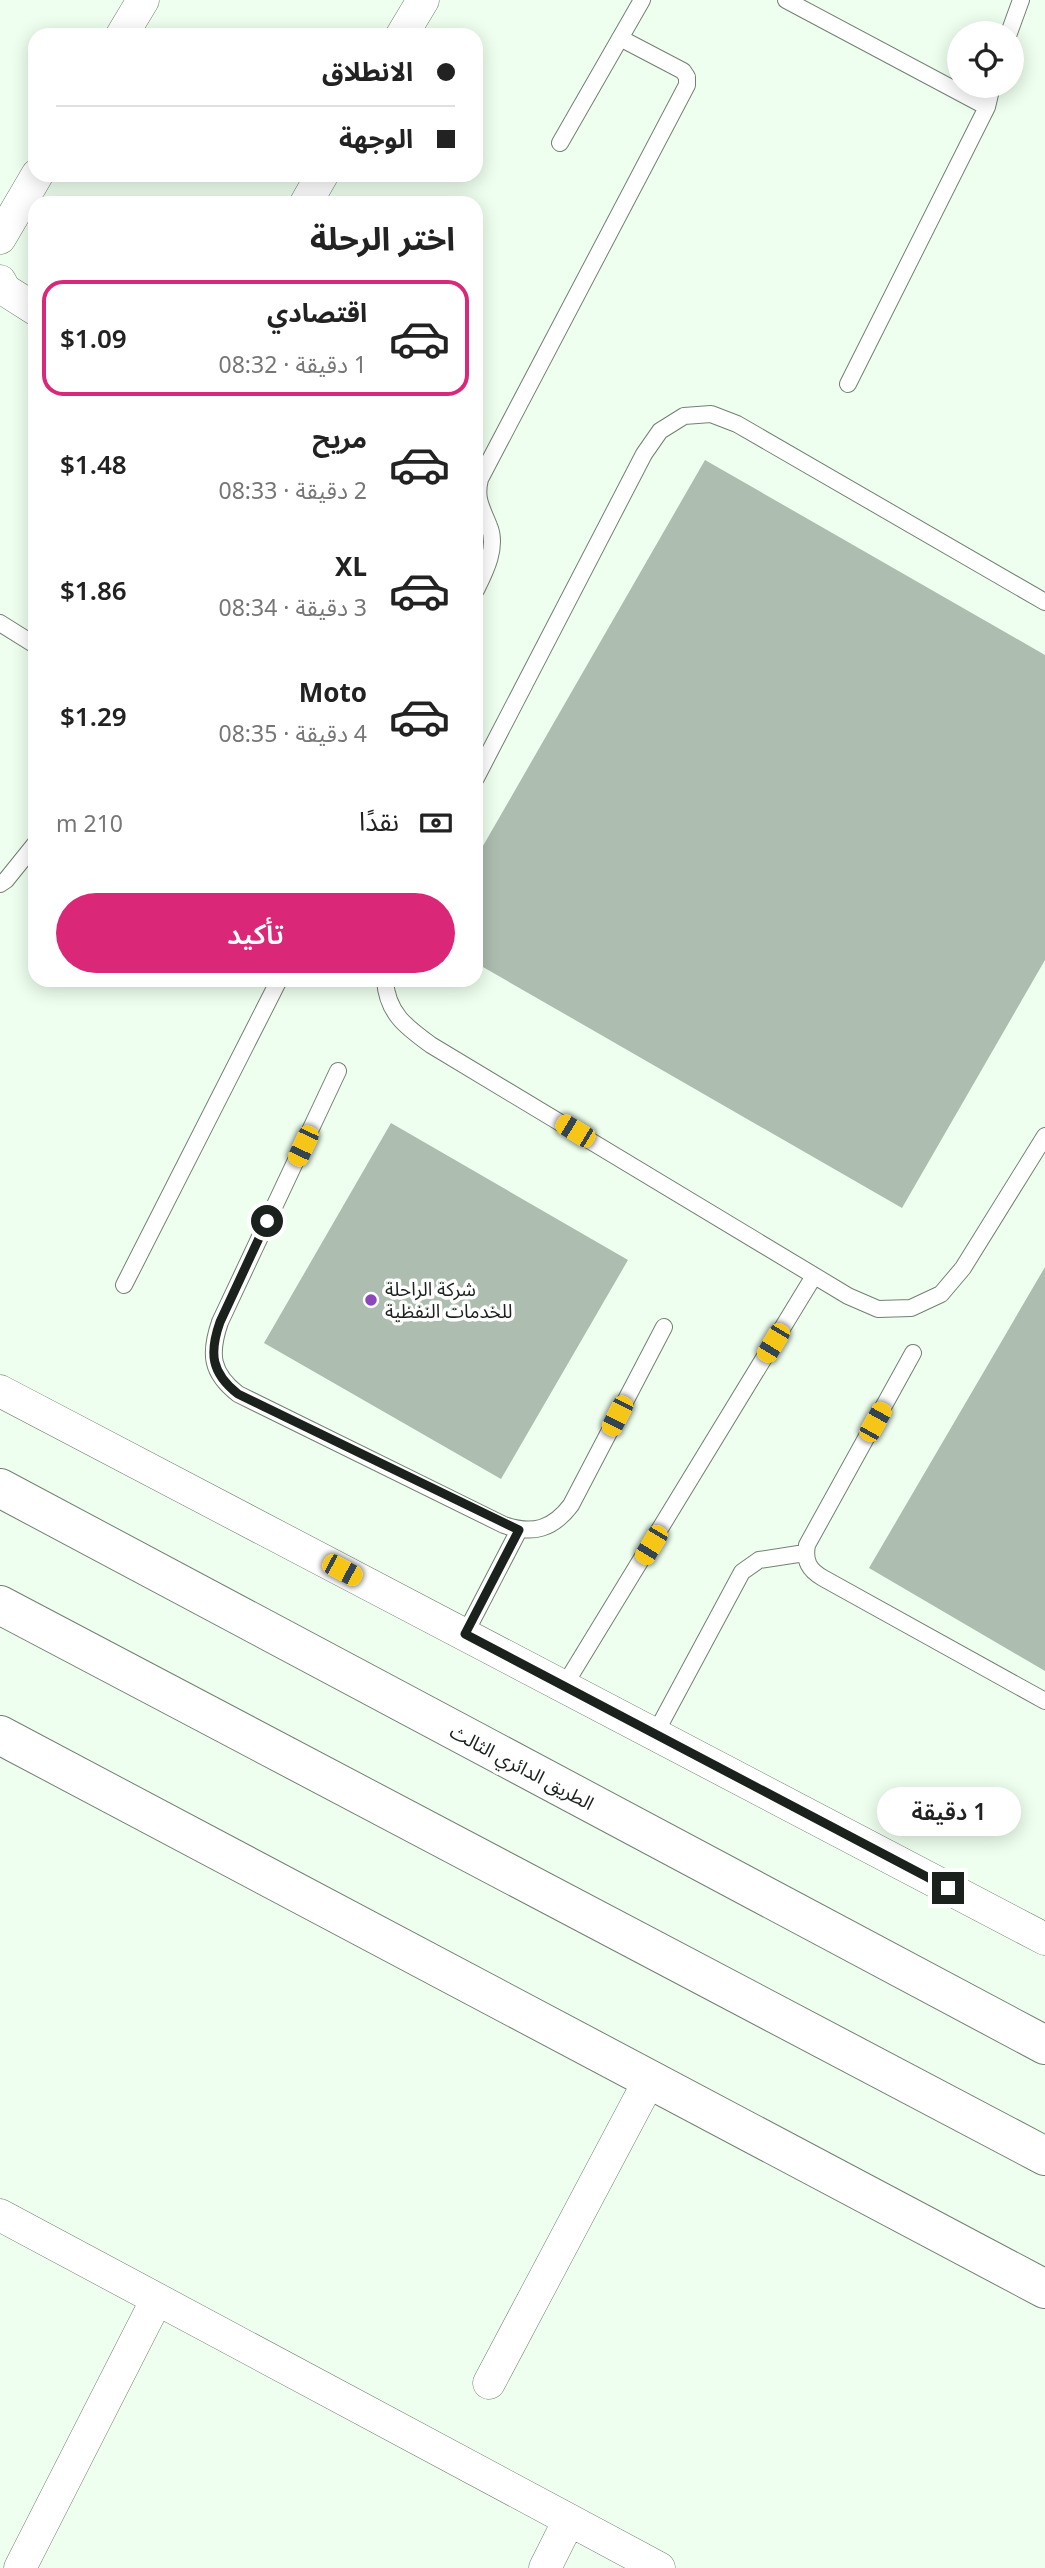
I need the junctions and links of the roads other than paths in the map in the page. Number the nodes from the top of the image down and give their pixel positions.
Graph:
1 (143, 0) edge
2 (422, 0) edge
3 (642, 0) edge
4 (786, 0) edge
5 (1021, 0) edge
6 (1013, 21) edge
7 (126, 28) edge
8 (406, 28) edge
9 (620, 38) junction
10 (989, 98) edge
11 (987, 107) junction
12 (560, 143) dead end
13 (33, 182) edge
14 (0, 238) edge
15 (0, 281) edge
16 (28, 305) edge
17 (848, 384) dead end
18 (483, 473) edge
19 (483, 514) edge
20 (483, 574) edge
21 (1045, 602) edge
22 (0, 623) edge
23 (28, 641) edge
24 (483, 764) edge
25 (28, 852) edge
26 (0, 884) edge
27 (275, 987) edge
28 (386, 987) edge
29 (338, 1071) dead end
30 (1045, 1136) edge
31 (814, 1276) junction
32 (124, 1285) dead end
33 (664, 1327) dead end
34 (913, 1353) dead end
35 (0, 1391) edge
36 (0, 1488) edge
37 (519, 1530) junction
38 (805, 1553) junction
39 (0, 1605) edge
40 (465, 1634) junction
41 (564, 1686) junction
42 (1045, 1702) edge
43 (655, 1734) junction
44 (0, 1735) edge
45 (1045, 1939) edge
46 (1045, 2045) edge
47 (650, 2079) junction
48 (1045, 2156) edge
49 (0, 2215) edge
50 (1045, 2289) edge
51 (157, 2299) junction
52 (489, 2383) dead end
53 (569, 2520) junction
54 (20, 2568) edge
55 (545, 2568) edge
56 (659, 2568) edge

1 - 7 street
2 - 8 street
3 - 9 lane
4 - 11 lane
5 - 6 lane
9 - 12 lane
9 - 18 lane
10 - 11 lane
11 - 17 lane
13 - 14 street
15 - 16 street
19 - 20 lane
21 - 24 lane
22 - 23 lane
25 - 26 lane
27 - 32 lane
28 - 31 lane
29 - 37 lane
30 - 31 lane
31 - 41 lane
33 - 37 lane
34 - 38 lane
35 - 40 street
36 - 46 main road, الطريق الدائري الثالث
37 - 40 lane
38 - 42 lane
38 - 43 lane
39 - 48 main road
40 - 41 street
41 - 43 street
43 - 45 street
44 - 47 main road
47 - 50 main road
47 - 52 street
49 - 51 street
51 - 53 street
51 - 54 street
53 - 55 street
53 - 56 street

